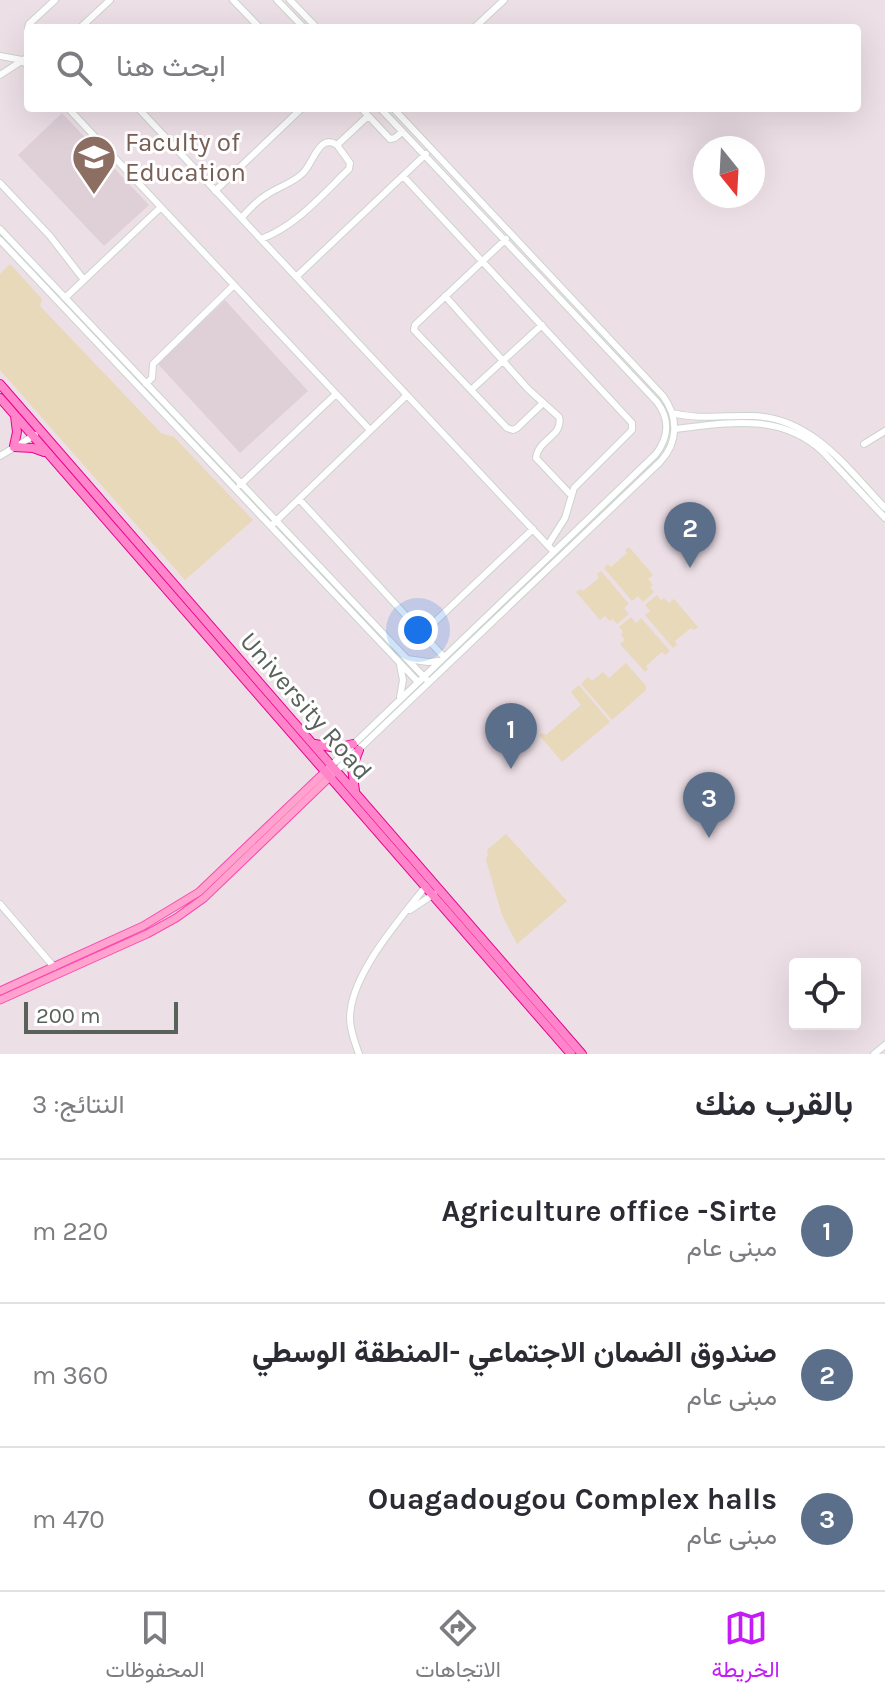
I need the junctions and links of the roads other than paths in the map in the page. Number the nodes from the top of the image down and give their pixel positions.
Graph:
1 (55, 0) edge
2 (110, 0) edge
3 (233, 0) edge
4 (277, 0) edge
5 (290, 0) edge
6 (504, 0) edge
7 (29, 24) edge
8 (84, 24) edge
9 (256, 24) edge
10 (300, 24) edge
11 (313, 24) edge
12 (478, 24) edge
13 (0, 56) edge
14 (24, 61) edge
15 (24, 62) edge
16 (0, 75) edge
17 (72, 112) edge
18 (142, 112) edge
19 (298, 112) edge
20 (364, 112) edge
21 (384, 112) edge
22 (397, 112) edge
23 (405, 112) edge
24 (368, 116) junction
25 (405, 121) junction
26 (400, 130) junction
27 (337, 145) junction
28 (431, 149) junction
29 (424, 155) junction
30 (403, 176) junction
31 (0, 183) edge
32 (215, 191) junction
33 (161, 207) junction
34 (241, 218) junction
35 (0, 229) edge
36 (512, 234) junction
37 (261, 239) junction
38 (0, 240) edge
39 (505, 240) junction
40 (482, 261) junction
41 (296, 277) junction
42 (84, 280) junction
43 (234, 285) junction
44 (445, 296) junction
45 (62, 300) junction
46 (542, 325) junction
47 (504, 360) junction
48 (0, 384) edge
49 (144, 386) junction
50 (471, 390) junction
51 (336, 394) junction
52 (407, 395) junction
53 (0, 398) edge
54 (543, 403) junction
55 (669, 414) junction
56 (15, 415) junction
57 (675, 429) junction
58 (370, 430) junction
59 (885, 431) edge
60 (36, 432) junction
61 (668, 443) junction
62 (864, 444) dead end
63 (12, 448) junction
64 (50, 455) junction
65 (0, 456) edge
66 (238, 486) junction
67 (571, 495) junction
68 (299, 499) junction
69 (885, 508) edge
70 (885, 518) edge
71 (273, 523) junction
72 (533, 529) junction
73 (548, 545) junction
74 (557, 554) junction
75 (164, 580) junction
76 (423, 633) junction
77 (441, 659) junction
78 (403, 660) junction
79 (423, 681) junction
80 (399, 699) junction
81 (270, 702) junction
82 (312, 743) junction
83 (356, 747) junction
84 (330, 772) junction
85 (357, 795) junction
86 (432, 888) junction
87 (0, 904) edge
88 (54, 967) junction
89 (0, 991) edge
90 (0, 1000) edge
91 (885, 1045) edge
92 (359, 1054) edge
93 (571, 1054) edge
94 (582, 1054) edge
95 (874, 1054) edge

1 - 7 street
2 - 8 street
3 - 9 street
4 - 10 street
5 - 11 street
6 - 12 street
13 - 14 street
15 - 16 street
17 - 33 street
18 - 32 street
19 - 32 street
20 - 24 street
21 - 26 street
22 - 25 street
23 - 25 street
24 - 26 street
24 - 27 street
25 - 26 street
25 - 28 street
26 - 29 street
27 - 34 street
27 - 37 street
28 - 29 street
28 - 36 street
29 - 30 street
29 - 39 street
30 - 40 street
30 - 41 street
31 - 42 street
32 - 34 street
33 - 42 street
33 - 43 street
34 - 37 street
35 - 45 street
36 - 39 street
36 - 55 street
37 - 41 street
38 - 45 street
39 - 40 street
39 - 55 street
40 - 44 street
40 - 46 street
41 - 52 street
42 - 45 street
43 - 49 street
43 - 51 street
44 - 47 street
44 - 50 street
45 - 49 street
46 - 47 street
46 - 67 street
47 - 50 street
47 - 54 street
48 - 60 highway, University Road
49 - 66 street
50 - 54 street
51 - 58 street
51 - 66 street
52 - 58 street
52 - 72 street
53 - 56 highway, University Road
54 - 67 street
55 - 57 street
55 - 61 street
55 - 69 street
56 - 60 highway, University Road
56 - 63 highway
57 - 61 street
57 - 70 street
58 - 68 street
59 - 62 street
60 - 63 street
60 - 64 highway, University Road
60 - 75 highway, University Road
61 - 74 street
63 - 64 highway
63 - 65 street
64 - 75 highway, University Road
66 - 71 street
67 - 73 street
68 - 71 street
68 - 76 street
71 - 78 street
72 - 73 street
72 - 76 street
73 - 74 street
74 - 77 street
74 - 79 street
75 - 81 highway, University Road
76 - 77 street
77 - 78 street
77 - 79 street
78 - 79 street
78 - 80 street
79 - 80 street
79 - 83 street
80 - 83 street
81 - 82 highway, University Road
81 - 84 highway, University Road
82 - 83 highway
82 - 84 highway, University Road
83 - 84 street
83 - 85 highway
84 - 85 highway, University Road
84 - 86 highway, University Road
84 - 88 main road
84 - 90 main road
85 - 86 highway, University Road
86 - 92 street
86 - 93 highway, University Road
86 - 94 highway, University Road
87 - 88 street
88 - 89 main road
91 - 95 street

